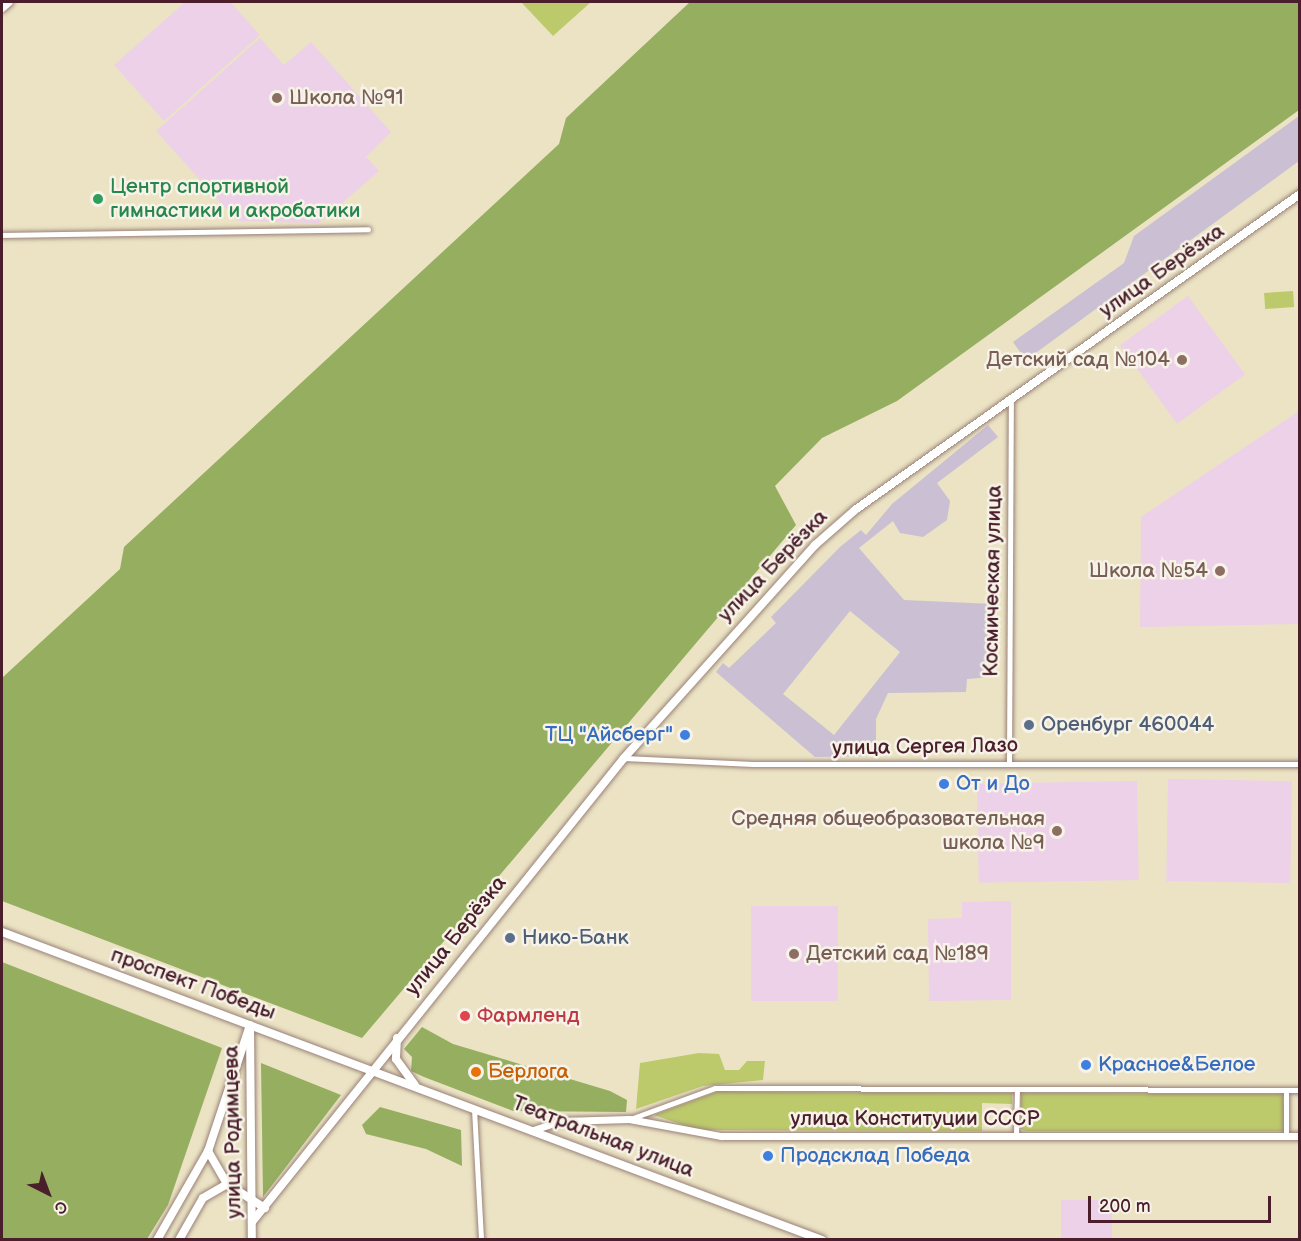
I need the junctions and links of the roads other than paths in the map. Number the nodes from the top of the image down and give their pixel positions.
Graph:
1 (9, 2) edge
2 (2, 9) edge
3 (1299, 194) edge
4 (368, 229) dead end
5 (2, 235) edge
6 (1011, 400) junction
7 (624, 758) junction
8 (1008, 762) junction
9 (1299, 764) edge
10 (2, 932) edge
11 (250, 1025) junction
12 (398, 1034) junction
13 (372, 1070) junction
14 (415, 1084) junction
15 (1017, 1089) junction
16 (1286, 1090) junction
17 (1299, 1090) edge
18 (474, 1107) junction
19 (629, 1119) junction
20 (532, 1130) junction
21 (1016, 1135) junction
22 (1286, 1136) junction
23 (1299, 1136) edge
24 (208, 1151) junction
25 (227, 1184) junction
26 (253, 1205) junction
27 (265, 1208) junction
28 (252, 1222) junction
29 (157, 1239) edge
30 (179, 1239) edge
31 (252, 1239) edge
32 (481, 1239) edge
33 (822, 1239) edge

1 - 2 main road
3 - 6 main road, улица Берёзка
4 - 5 street
6 - 7 main road, улица Берёзка
6 - 8 street, Космическая улица
7 - 8 street, улица Сергея Лазо
7 - 12 main road, улица Берёзка
8 - 9 street, улица Сергея Лазо
10 - 11 main road, проспект Победы
11 - 13 main road, проспект Победы
11 - 24 main road
11 - 26 main road, улица Родимцева
12 - 13 main road, улица Берёзка
12 - 14 main road
13 - 14 main road, Театральная улица
13 - 27 main road, улица Берёзка
14 - 18 main road, Театральная улица
15 - 16 street
15 - 19 street
15 - 21 street
16 - 17 street
16 - 22 street
18 - 20 main road, Театральная улица
18 - 32 street
19 - 20 street, улица Конституции СССР
19 - 21 street, улица Конституции СССР
20 - 33 main road, Театральная улица
21 - 22 street, улица Конституции СССР
22 - 23 street, улица Конституции СССР
24 - 25 main road
24 - 29 main road
25 - 26 main road
25 - 30 main road
26 - 27 main road
26 - 28 main road, улица Родимцева
27 - 28 main road, улица Берёзка
28 - 31 main road, улица Родимцева

